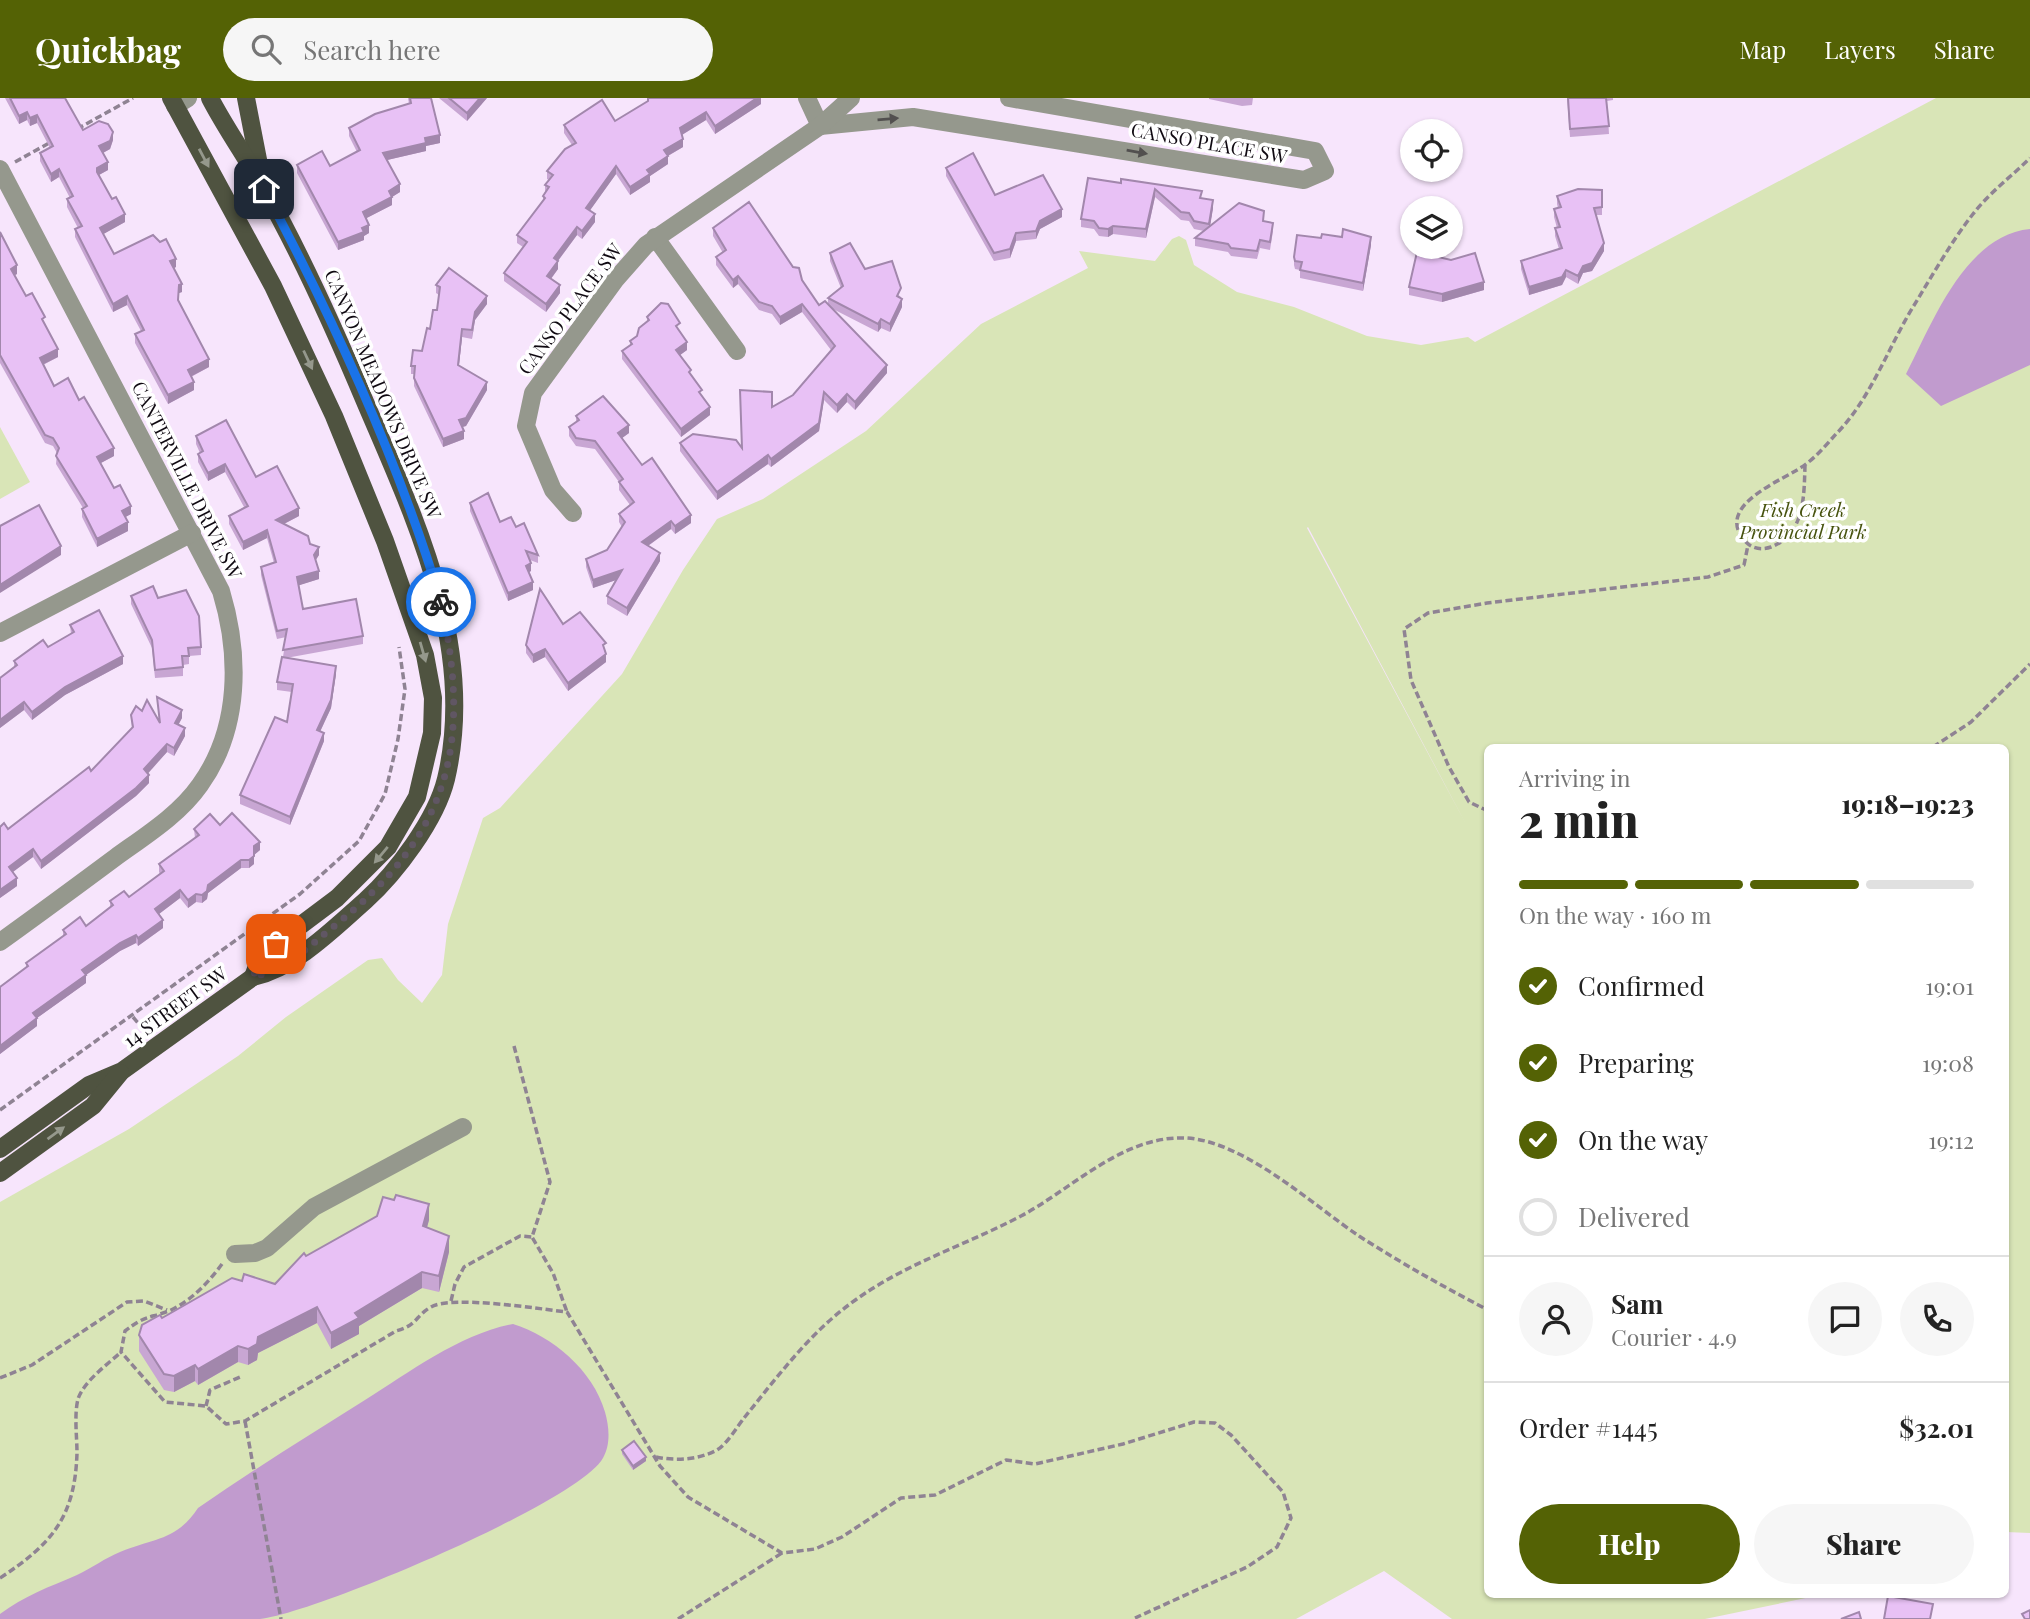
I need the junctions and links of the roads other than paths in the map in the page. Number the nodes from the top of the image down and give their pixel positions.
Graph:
1 (210, 98) edge
2 (246, 98) edge
3 (807, 98) edge
4 (851, 98) edge
5 (1009, 98) edge
6 (178, 101) edge
7 (1107, 116) junction
8 (820, 126) junction
9 (1102, 145) junction
10 (0, 169) edge
11 (264, 189) junction
12 (655, 237) junction
13 (737, 351) dead end
14 (573, 513) dead end
15 (192, 533) junction
16 (0, 633) edge
17 (435, 808) joint
18 (0, 943) edge
19 (253, 977) junction
20 (122, 1071) junction
21 (463, 1127) dead end
22 (0, 1149) edge
23 (0, 1172) edge
24 (235, 1254) road end

1 - 11 main road, CANYON MEADOWS DRIVE SW
2 - 11 main road
3 - 8 street
4 - 8 street, CANSO PLACE SW
5 - 7 street, CANSO PLACE SW
6 -> 19 main road, 14 STREET SW
7 - 9 street, CANSO PLACE SW
9 -> 7 street, CANSO PLACE SW
8 -> 9 street, CANSO PLACE SW
8 - 12 street, CANSO PLACE SW
10 - 15 street, CANTERVILLE DRIVE SW
11 - 17 main road, CANYON MEADOWS DRIVE SW
12 - 13 street
12 - 14 street, CANSO PLACE SW
15 - 16 street
15 - 18 street, CANTERVILLE DRIVE SW
17 - 19 main road, 14 STREET SW
19 - 20 main road, 14 STREET SW
20 - 22 main road, 14 STREET SW
23 -> 20 main road, 14 STREET SW
21 - 24 street

